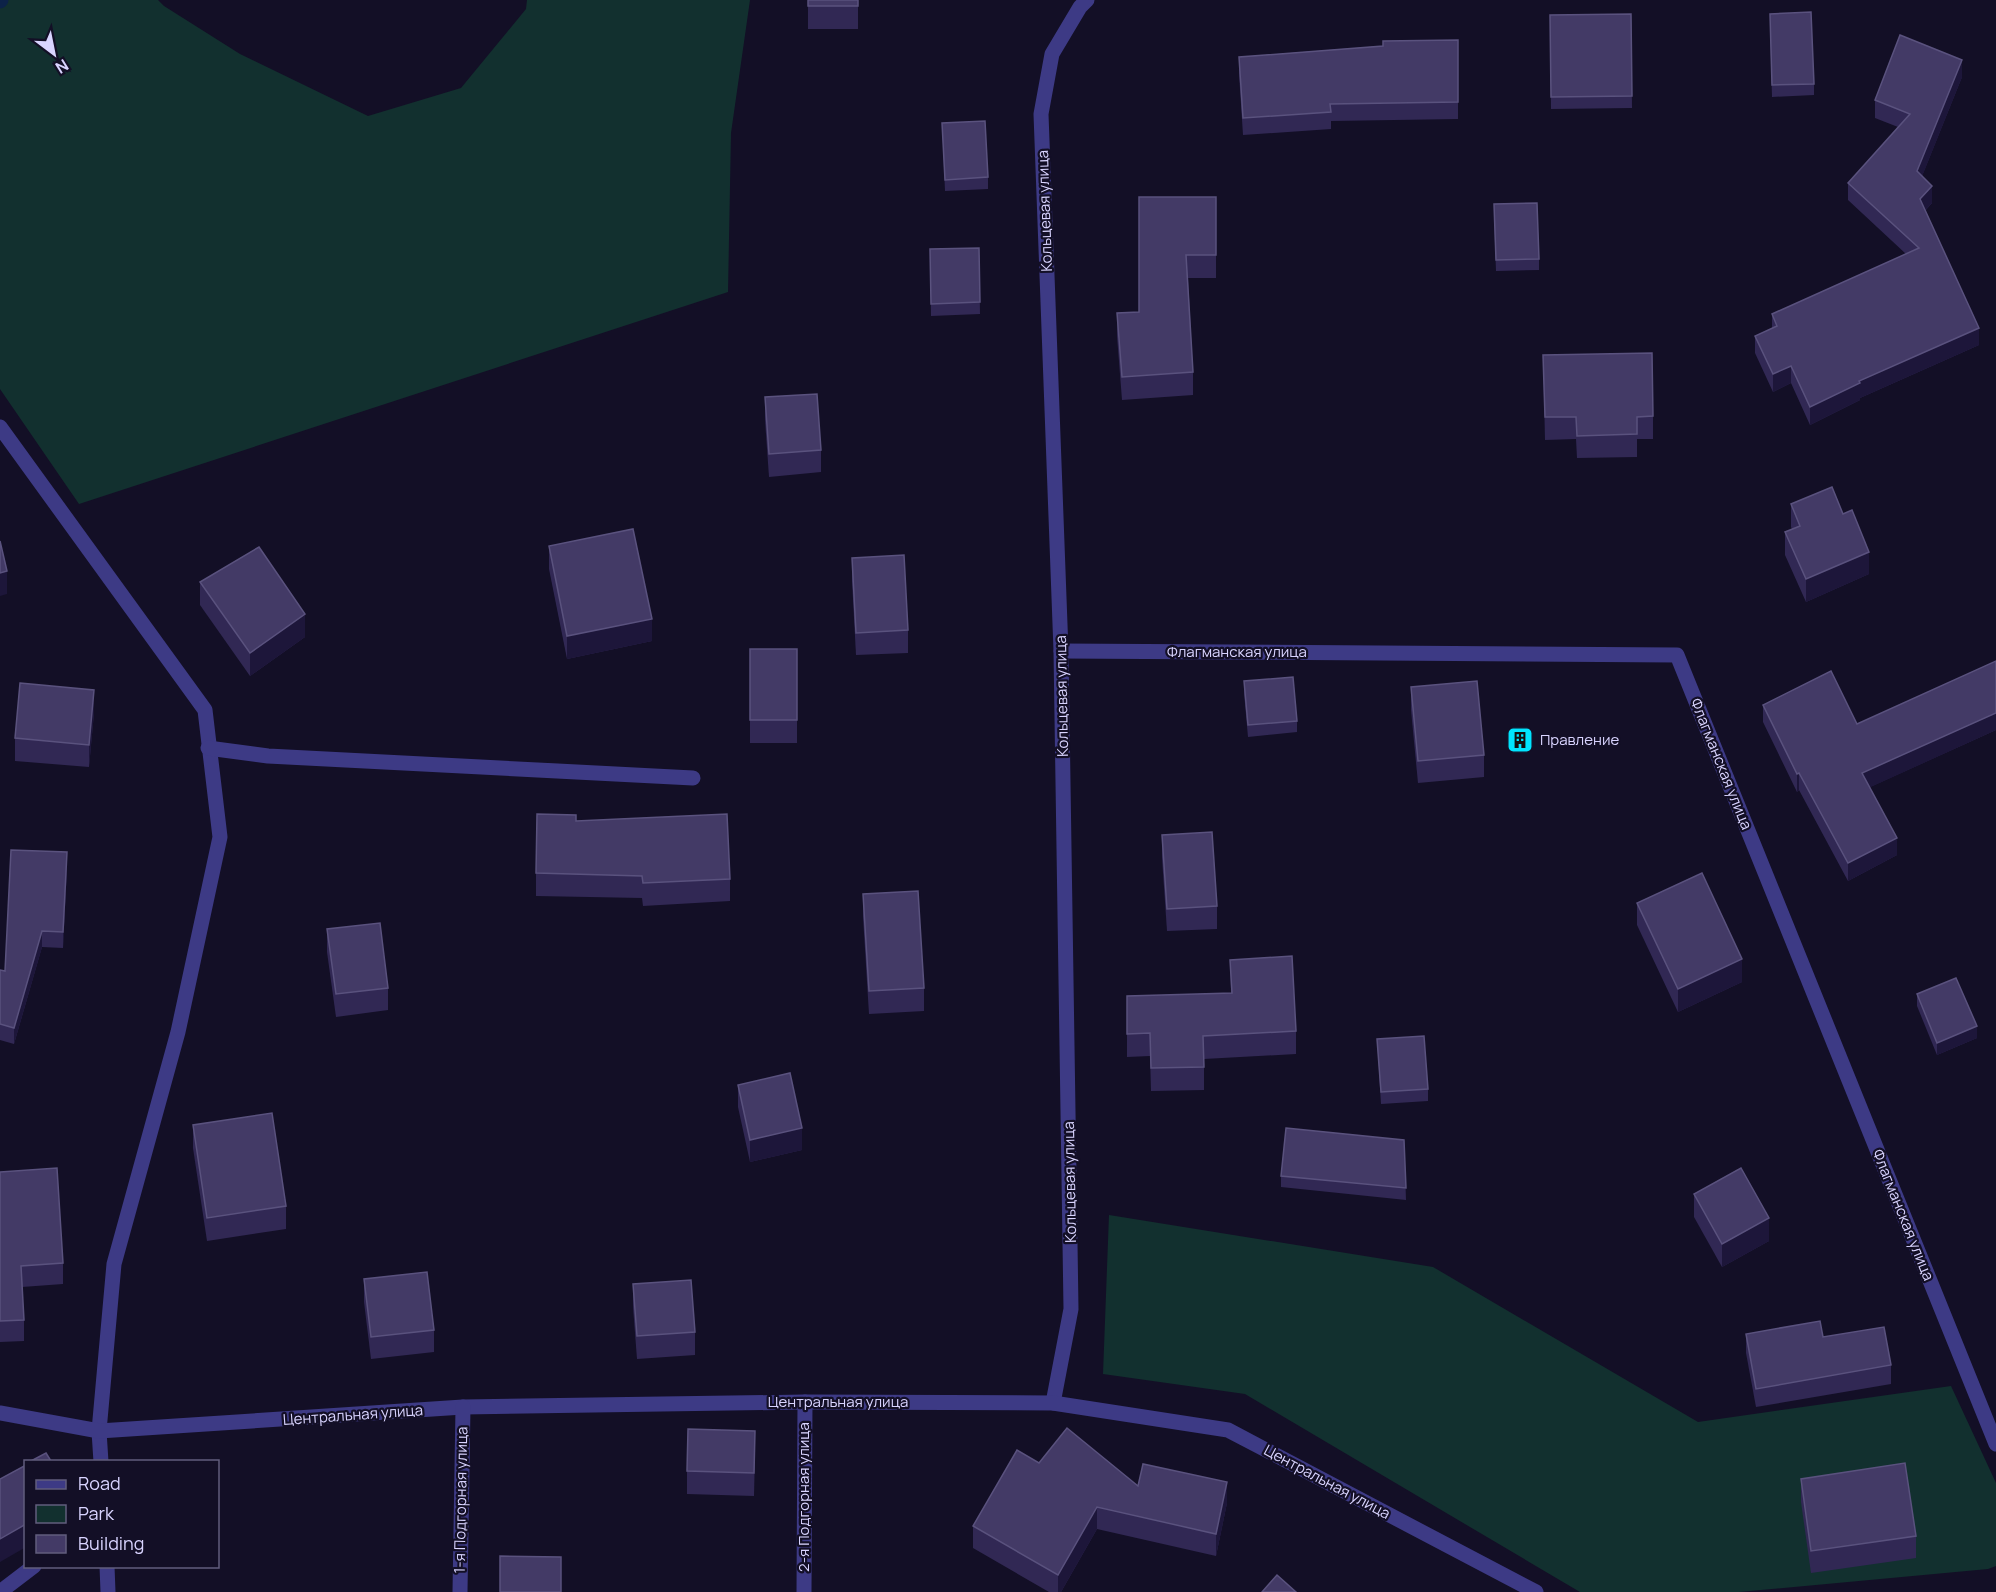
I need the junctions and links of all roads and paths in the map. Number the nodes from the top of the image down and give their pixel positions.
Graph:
1 (1087, 0) edge
2 (0, 428) edge
3 (1062, 651) junction
4 (208, 748) junction
5 (693, 778) dead end
6 (805, 1401) junction
7 (1053, 1403) junction
8 (463, 1407) junction
9 (0, 1413) edge
10 (99, 1431) junction
11 (1996, 1444) edge
12 (101, 1460) edge
13 (31, 1568) edge
14 (107, 1568) edge
15 (0, 1592) edge
16 (108, 1592) edge
17 (460, 1592) edge
18 (804, 1592) edge
19 (1536, 1592) edge

1 - 3 street, Кольцевая улица
2 - 4 street
3 - 7 street, Кольцевая улица
3 - 11 street, Флагманская улица
4 - 5 street
4 - 10 street
6 - 7 street, Центральная улица
6 - 8 street, Центральная улица
6 - 18 street, 2-я Подгорная улица
7 - 19 street, Центральная улица
8 - 10 street, Центральная улица
8 - 17 street, 1-я Подгорная улица
9 - 10 street, Центральная улица
10 - 12 street
13 - 15 street
14 - 16 street

